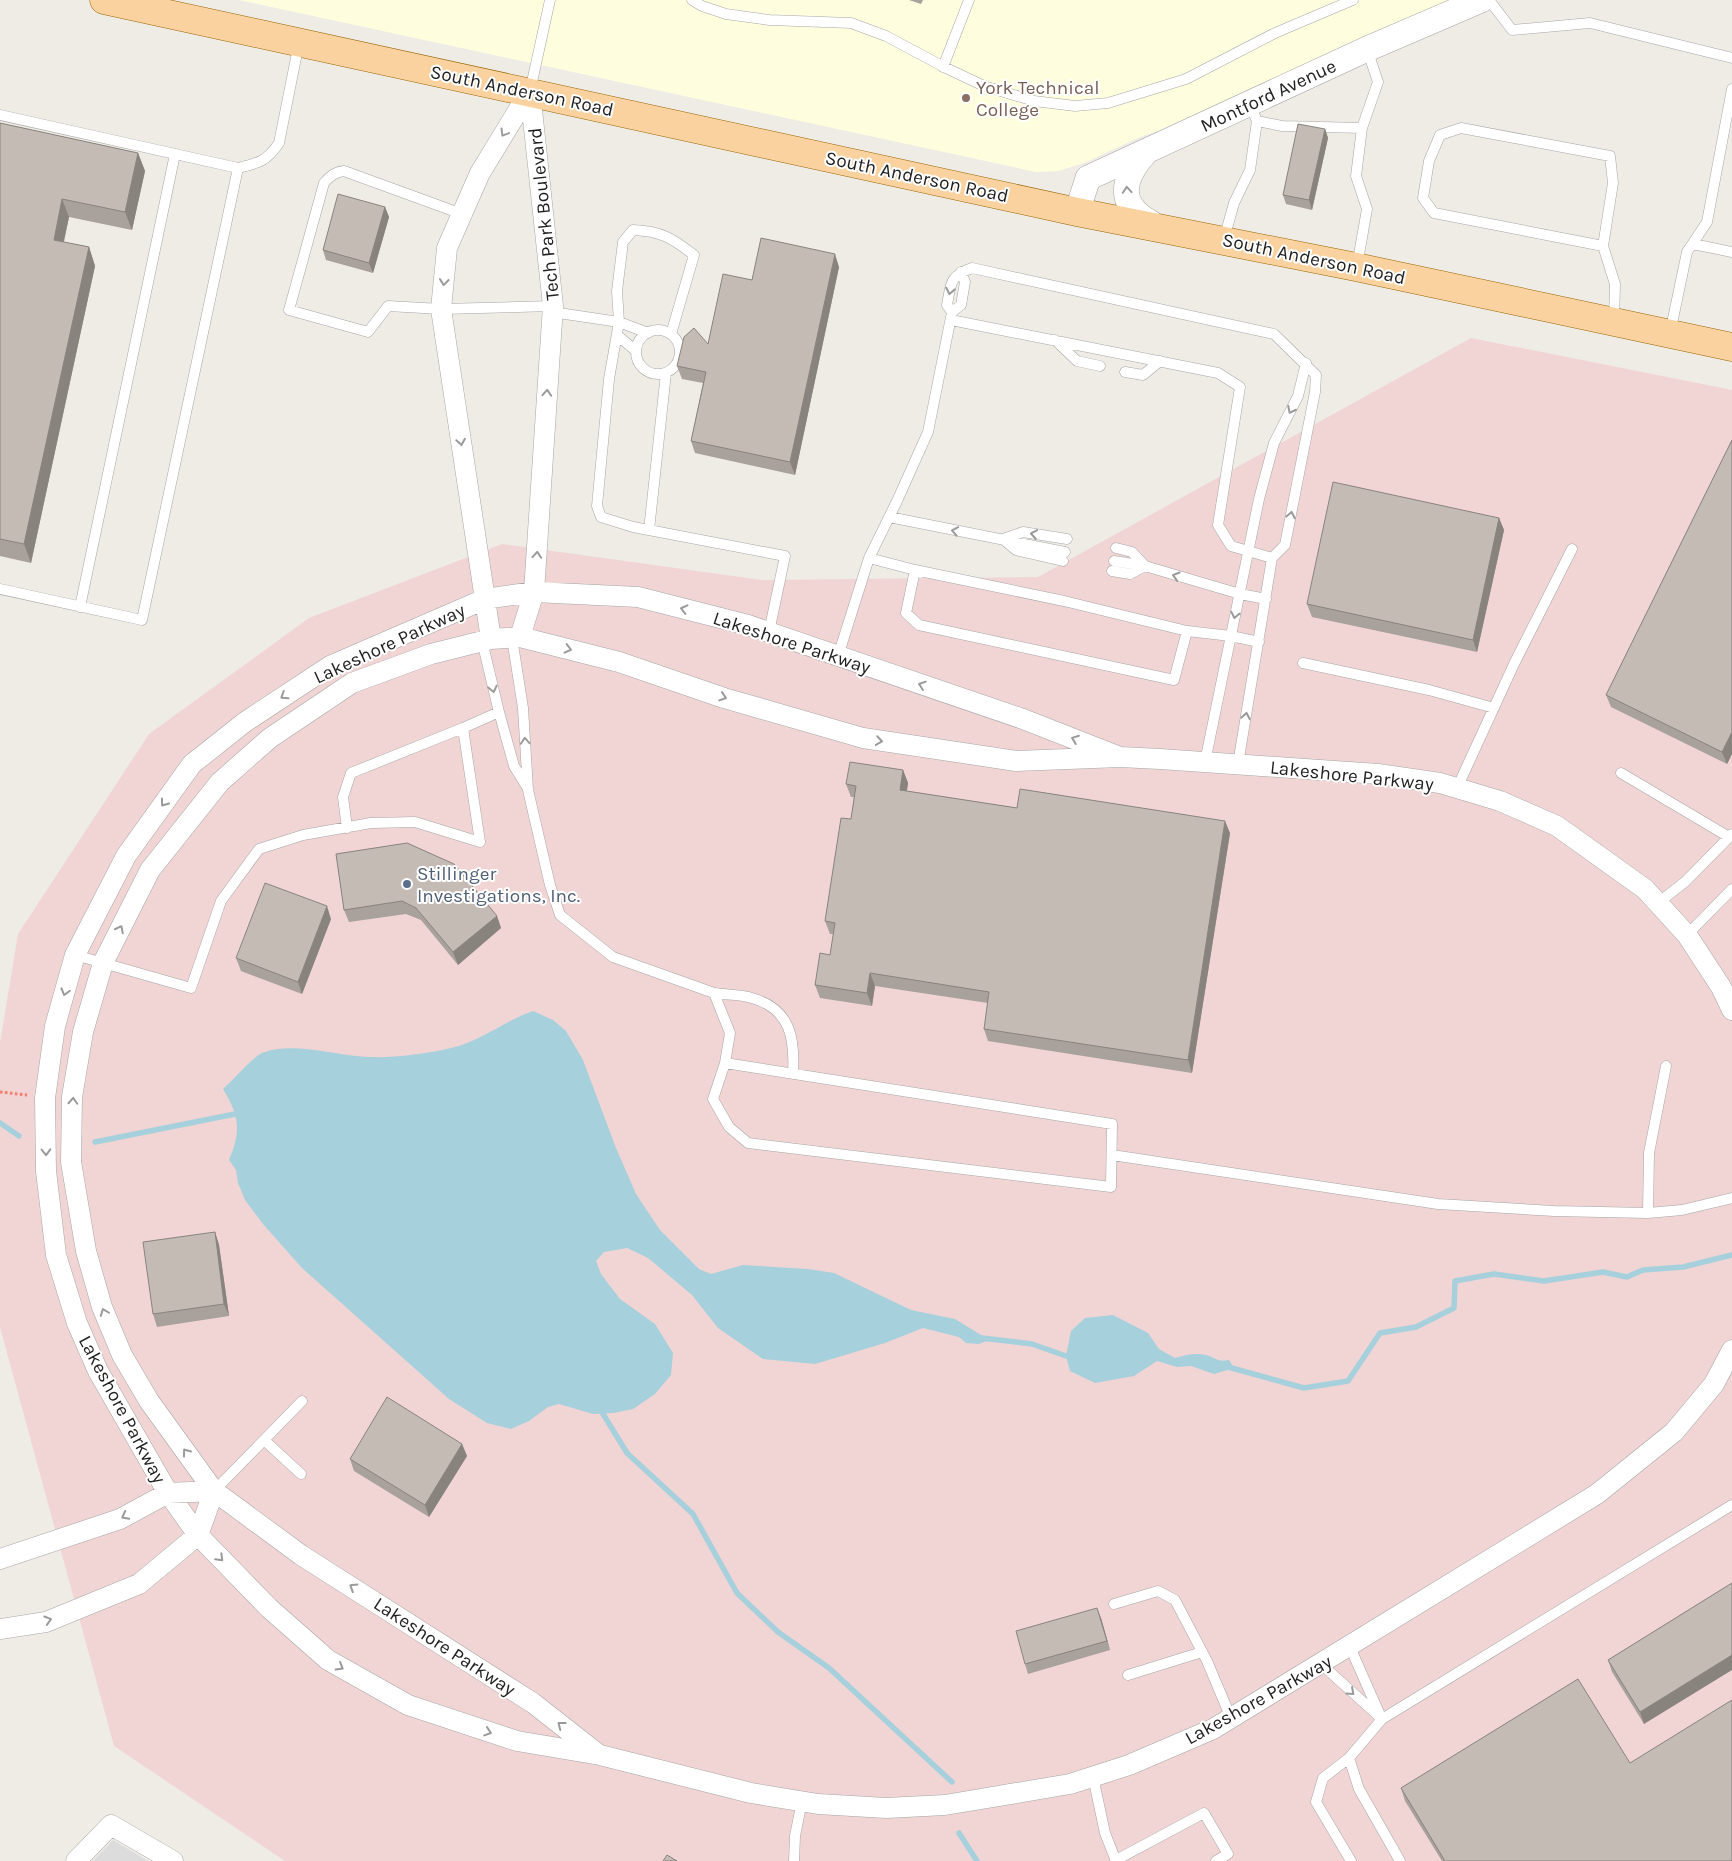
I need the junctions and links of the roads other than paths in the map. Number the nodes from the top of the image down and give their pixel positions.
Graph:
1 (104, 0) edge
2 (550, 0) edge
3 (692, 0) edge
4 (969, 0) edge
5 (1352, 0) edge
6 (1481, 0) edge
7 (1489, 0) edge
8 (299, 42) junction
9 (1367, 49) junction
10 (1732, 58) edge
11 (944, 67) junction
12 (1732, 89) edge
13 (530, 91) junction
14 (1253, 112) junction
15 (0, 115) edge
16 (1362, 128) junction
17 (1148, 151) junction
18 (175, 154) junction
19 (238, 168) junction
20 (1078, 212) junction
21 (462, 214) junction
22 (1151, 225) junction
23 (1224, 240) junction
24 (1693, 244) junction
25 (1603, 246) junction
26 (1732, 252) edge
27 (1356, 267) junction
28 (441, 308) junction
29 (553, 309) junction
30 (952, 316) junction
31 (619, 322) junction
32 (1614, 322) junction
33 (648, 333) junction
34 (671, 334) junction
35 (1670, 334) junction
36 (617, 335) junction
37 (1055, 340) junction
38 (1732, 347) edge
39 (636, 351) junction
40 (1160, 361) junction
41 (1306, 363) junction
42 (1100, 366) dead end
43 (666, 372) junction
44 (1125, 372) dead end
45 (889, 518) junction
46 (649, 530) junction
47 (1003, 539) junction
48 (1067, 540) dead end
49 (1116, 548) dead end
50 (1572, 548) dead end
51 (1249, 550) junction
52 (1064, 556) dead end
53 (869, 558) junction
54 (1272, 558) junction
55 (1113, 566) dead end
56 (1145, 566) junction
57 (915, 570) junction
58 (0, 589) edge
59 (534, 592) junction
60 (1240, 594) junction
61 (485, 599) junction
62 (1266, 599) junction
63 (80, 606) junction
64 (1187, 631) junction
65 (769, 632) junction
66 (1231, 636) junction
67 (516, 637) junction
68 (487, 640) junction
69 (1259, 642) junction
70 (838, 656) junction
71 (1303, 664) dead end
72 (1494, 708) junction
73 (499, 712) junction
74 (463, 728) junction
75 (1120, 757) junction
76 (1205, 762) junction
77 (1238, 764) junction
78 (1621, 774) dead end
79 (1457, 788) junction
80 (528, 790) junction
81 (347, 828) junction
82 (1731, 835) edge
83 (1732, 889) edge
84 (1658, 903) junction
85 (1687, 935) junction
86 (76, 955) junction
87 (103, 964) junction
88 (714, 994) junction
89 (1732, 1010) edge
90 (725, 1063) junction
91 (1666, 1066) dead end
92 (793, 1074) junction
93 (1112, 1155) junction
94 (1732, 1198) edge
95 (1648, 1213) junction
96 (1732, 1350) edge
97 (302, 1401) dead end
98 (264, 1440) junction
99 (301, 1474) dead end
100 (214, 1491) junction
101 (168, 1493) junction
102 (1732, 1505) edge
103 (198, 1535) junction
104 (0, 1559) edge
105 (1114, 1604) dead end
106 (0, 1629) edge
107 (1350, 1647) junction
108 (1202, 1652) junction
109 (1321, 1664) junction
110 (1128, 1675) dead end
111 (1232, 1718) junction
112 (1382, 1719) junction
113 (600, 1755) junction
114 (1350, 1758) junction
115 (1093, 1777) junction
116 (802, 1801) junction
117 (76, 1861) edge
118 (173, 1861) edge
119 (794, 1861) edge
120 (1116, 1861) edge
121 (1216, 1861) edge
122 (1351, 1861) edge
123 (1400, 1861) edge

1 - 8 main road, South Anderson Road
2 - 13 lane
3 - 11 lane
4 - 11 lane
5 - 11 lane
6 - 9 street, Montford Avenue
7 - 10 lane
8 - 13 main road, South Anderson Road
8 - 19 lane
9 - 14 street, Montford Avenue
9 - 16 lane
12 - 24 lane
13 - 20 main road, South Anderson Road
13 -> 21 street, Tech Park Boulevard
13 - 29 street, Tech Park Boulevard
14 - 16 lane
14 - 17 street, Montford Avenue
14 - 23 lane
15 - 18 lane
16 - 27 lane
17 - 20 street, Montford Avenue
22 -> 17 street
18 - 19 lane
18 - 63 lane
19 - 63 lane
20 - 22 main road, South Anderson Road
21 -> 28 street, Tech Park Boulevard
21 - 28 lane
22 - 23 main road, South Anderson Road
23 - 27 main road, South Anderson Road
24 - 26 lane
24 - 35 lane
25 - 25 lane
25 - 32 lane
27 - 32 main road, South Anderson Road
28 - 29 lane
28 -> 61 street, Tech Park Boulevard
29 - 31 lane
59 -> 29 street, Tech Park Boulevard
30 - 37 lane
30 - 41 lane
30 - 45 lane
31 - 33 lane
31 - 34 lane
31 - 36 lane
32 - 35 main road, South Anderson Road
33 - 34 lane
33 - 39 lane
34 - 43 lane
35 - 38 main road, South Anderson Road
36 - 39 lane
36 - 46 lane
37 - 40 lane
37 - 42 lane
39 - 43 lane
40 - 44 lane
40 - 51 lane
41 -> 51 lane
54 -> 41 lane
43 - 46 lane
47 -> 45 lane
45 - 53 lane
46 - 65 lane
48 -> 47 lane
47 - 52 lane
49 - 56 lane
50 - 72 lane
51 - 54 lane
51 - 60 lane
53 - 57 lane
53 - 70 lane
54 - 62 lane
55 - 56 lane
60 -> 56 lane
57 - 64 lane
57 - 64 lane
58 - 63 lane
59 - 61 street, Lakeshore Parkway
65 -> 59 street, Lakeshore Parkway
59 - 67 street, Tech Park Boulevard
60 - 62 lane
60 -> 66 lane
61 - 68 street, Tech Park Boulevard
61 -> 86 street, Lakeshore Parkway
62 - 69 lane
64 - 66 lane
65 - 70 street, Lakeshore Parkway
66 - 69 lane
66 - 76 lane
67 - 68 street, Lakeshore Parkway
67 -> 75 street, Lakeshore Parkway
80 -> 67 lane
68 -> 73 lane
87 -> 68 street, Lakeshore Parkway
77 -> 69 lane
75 -> 70 street, Lakeshore Parkway
71 - 72 lane
72 - 79 lane
73 - 74 lane
73 - 80 lane
74 - 81 lane
74 - 81 lane
75 - 76 street, Lakeshore Parkway
76 - 77 street, Lakeshore Parkway
77 - 79 street, Lakeshore Parkway
78 - 82 lane
79 - 84 street, Lakeshore Parkway
80 - 88 lane
81 - 87 lane
82 - 84 lane
83 - 85 lane
84 - 85 street, Lakeshore Parkway
85 - 89 street, Lakeshore Parkway
86 - 87 lane
86 -> 101 street, Lakeshore Parkway
100 -> 87 street, Lakeshore Parkway
88 - 90 lane
88 - 92 lane
90 - 92 lane
90 - 93 lane
91 - 95 lane
92 - 93 lane
93 - 95 lane
94 - 95 lane
96 - 107 street, Lakeshore Parkway
97 - 98 lane
98 - 99 lane
98 - 100 lane
100 - 101 street
100 - 103 street
113 -> 100 street, Lakeshore Parkway
101 - 103 street, Lakeshore Parkway
101 -> 104 street
102 - 112 lane
106 -> 103 street
103 -> 113 street, Lakeshore Parkway
105 - 108 lane
107 - 109 street, Lakeshore Parkway
107 - 112 lane
108 - 110 lane
108 - 111 lane
109 - 111 street, Lakeshore Parkway
109 -> 112 lane
111 - 115 street, Lakeshore Parkway
112 - 114 lane
113 - 116 street, Lakeshore Parkway
114 - 122 lane
114 - 123 lane
115 - 116 street, Lakeshore Parkway
115 - 120 lane
116 - 119 lane
117 - 118 street
120 - 121 lane

